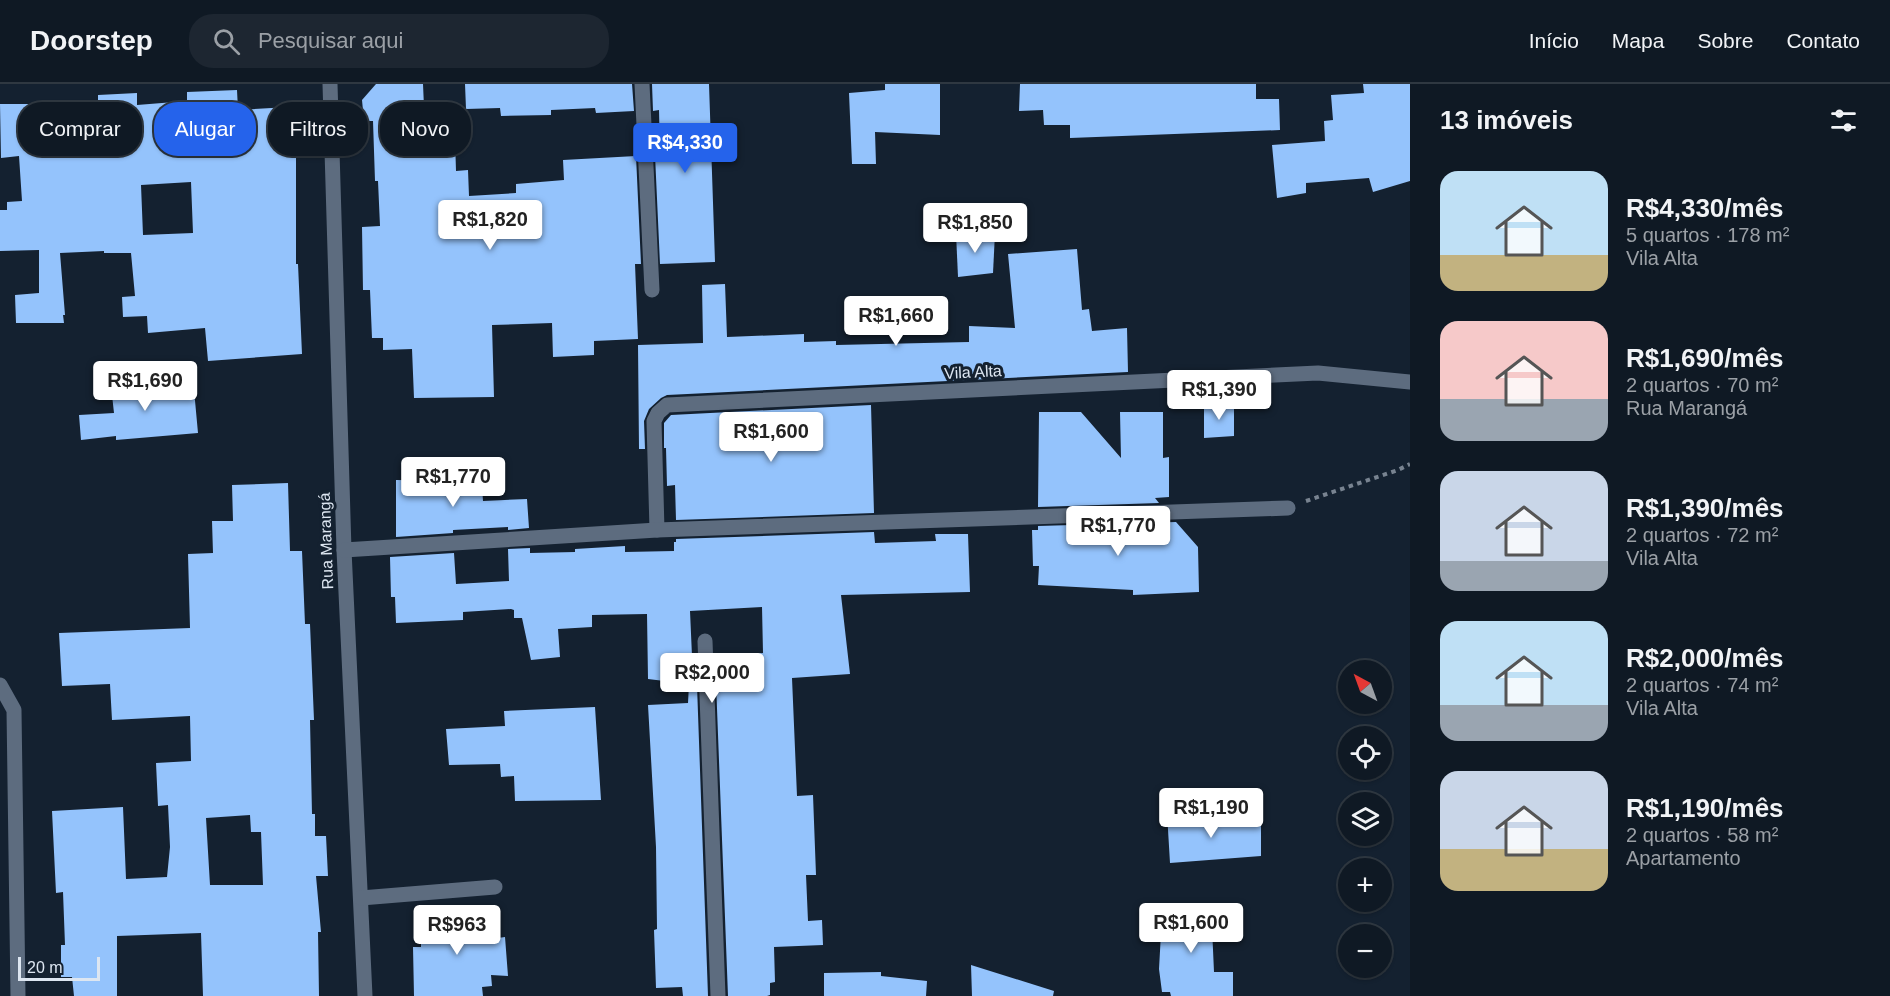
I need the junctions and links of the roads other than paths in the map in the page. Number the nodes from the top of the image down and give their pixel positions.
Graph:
1 (330, 84) edge
2 (642, 84) edge
3 (652, 290) dead end
4 (1410, 382) edge
5 (1288, 508) road end
6 (657, 530) junction
7 (344, 550) junction
8 (705, 641) dead end
9 (0, 685) edge
10 (495, 887) dead end
11 (360, 898) junction
12 (18, 996) edge
13 (365, 996) edge
14 (718, 996) edge

1 - 7 street, Rua Marangá
2 - 3 street
4 - 6 street, Vila Alta
5 - 6 street
6 - 7 street
7 - 11 street, Rua Marangá
8 - 14 street
9 - 12 street
10 - 11 street
11 - 13 street, Rua Marangá

